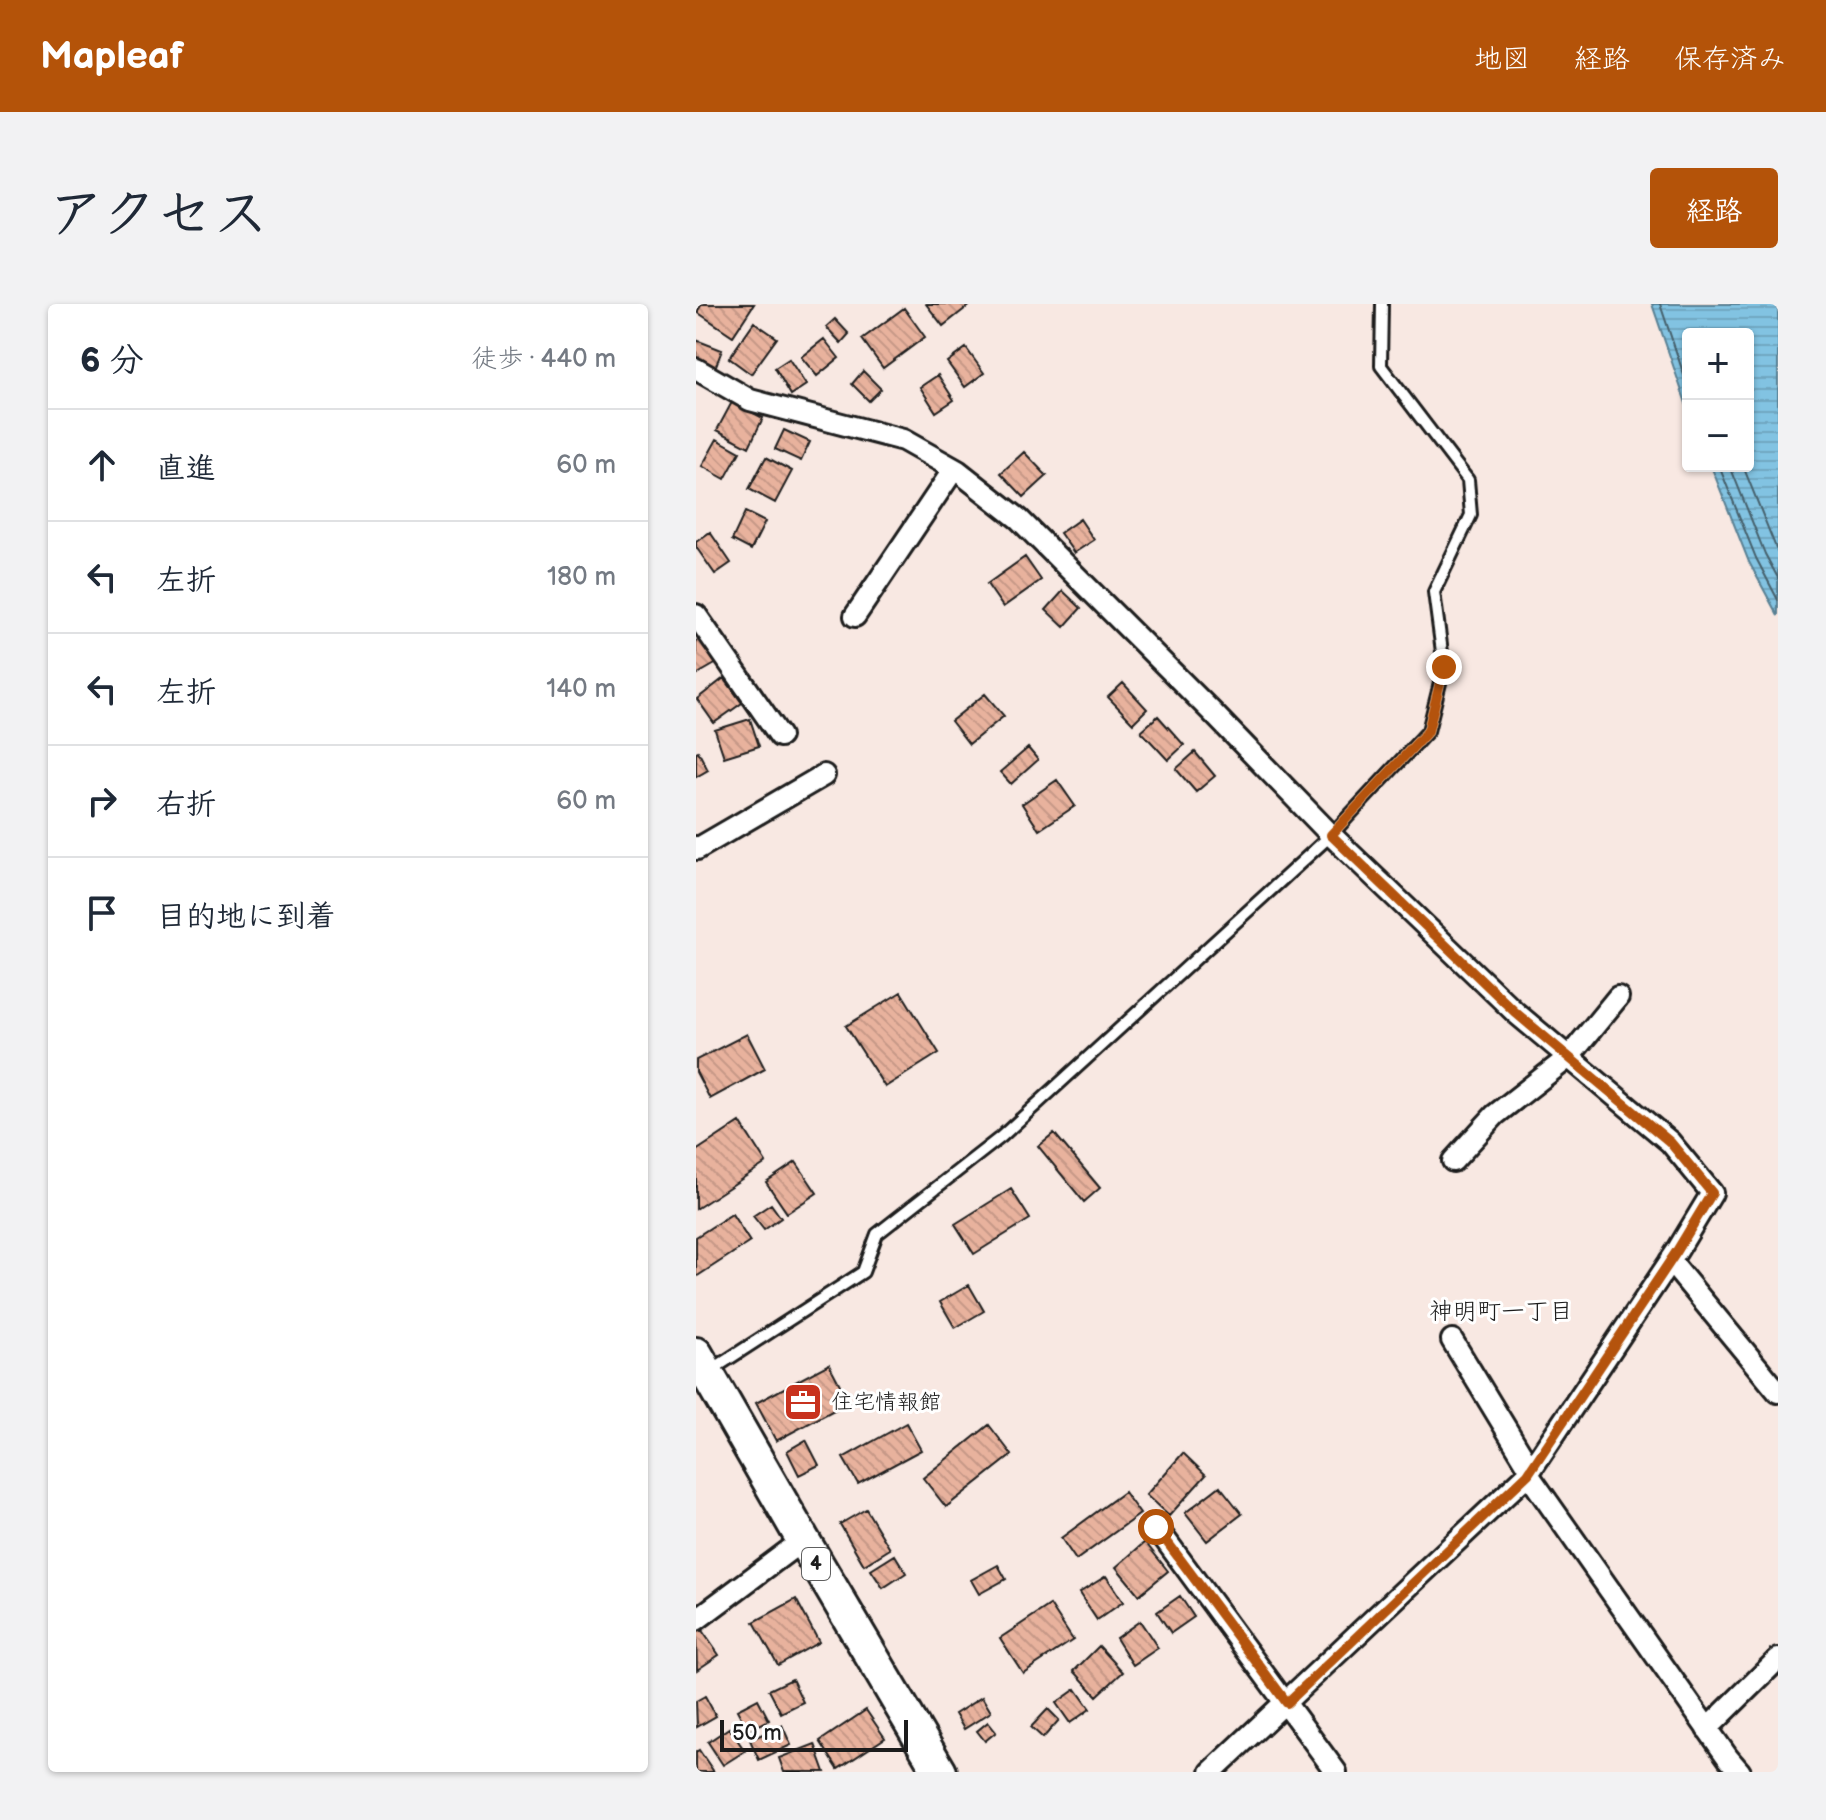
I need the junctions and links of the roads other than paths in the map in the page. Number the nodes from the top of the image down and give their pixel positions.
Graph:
1 (1382, 304) edge
2 (696, 369) edge
3 (954, 469) junction
4 (696, 615) edge
5 (855, 616) dead end
6 (780, 736) dead end
7 (824, 775) dead end
8 (1331, 835) junction
9 (696, 847) edge
10 (1618, 997) dead end
11 (1569, 1057) junction
12 (1453, 1161) dead end
13 (1670, 1261) junction
14 (1452, 1340) dead end
15 (701, 1363) edge
16 (1778, 1392) edge
17 (1529, 1472) junction
18 (1156, 1527) dead end
19 (803, 1540) junction
20 (696, 1620) edge
21 (1778, 1659) edge
22 (1287, 1703) junction
23 (1707, 1729) junction
24 (1728, 1767) edge
25 (940, 1772) edge
26 (1211, 1772) edge
27 (1336, 1772) edge

1 - 8 lane
2 - 3 street
3 - 5 street
3 - 8 street
4 - 6 street
7 - 9 street
8 - 11 street
8 - 15 lane
10 - 11 street
11 - 12 street
11 - 13 street
13 - 16 street
13 - 17 street
14 - 17 street
15 - 19 highway, 4
17 - 22 street
17 - 23 street
18 - 22 street
19 - 20 street
19 - 25 highway, 4
21 - 23 street
22 - 26 street
22 - 27 street
23 - 24 street

